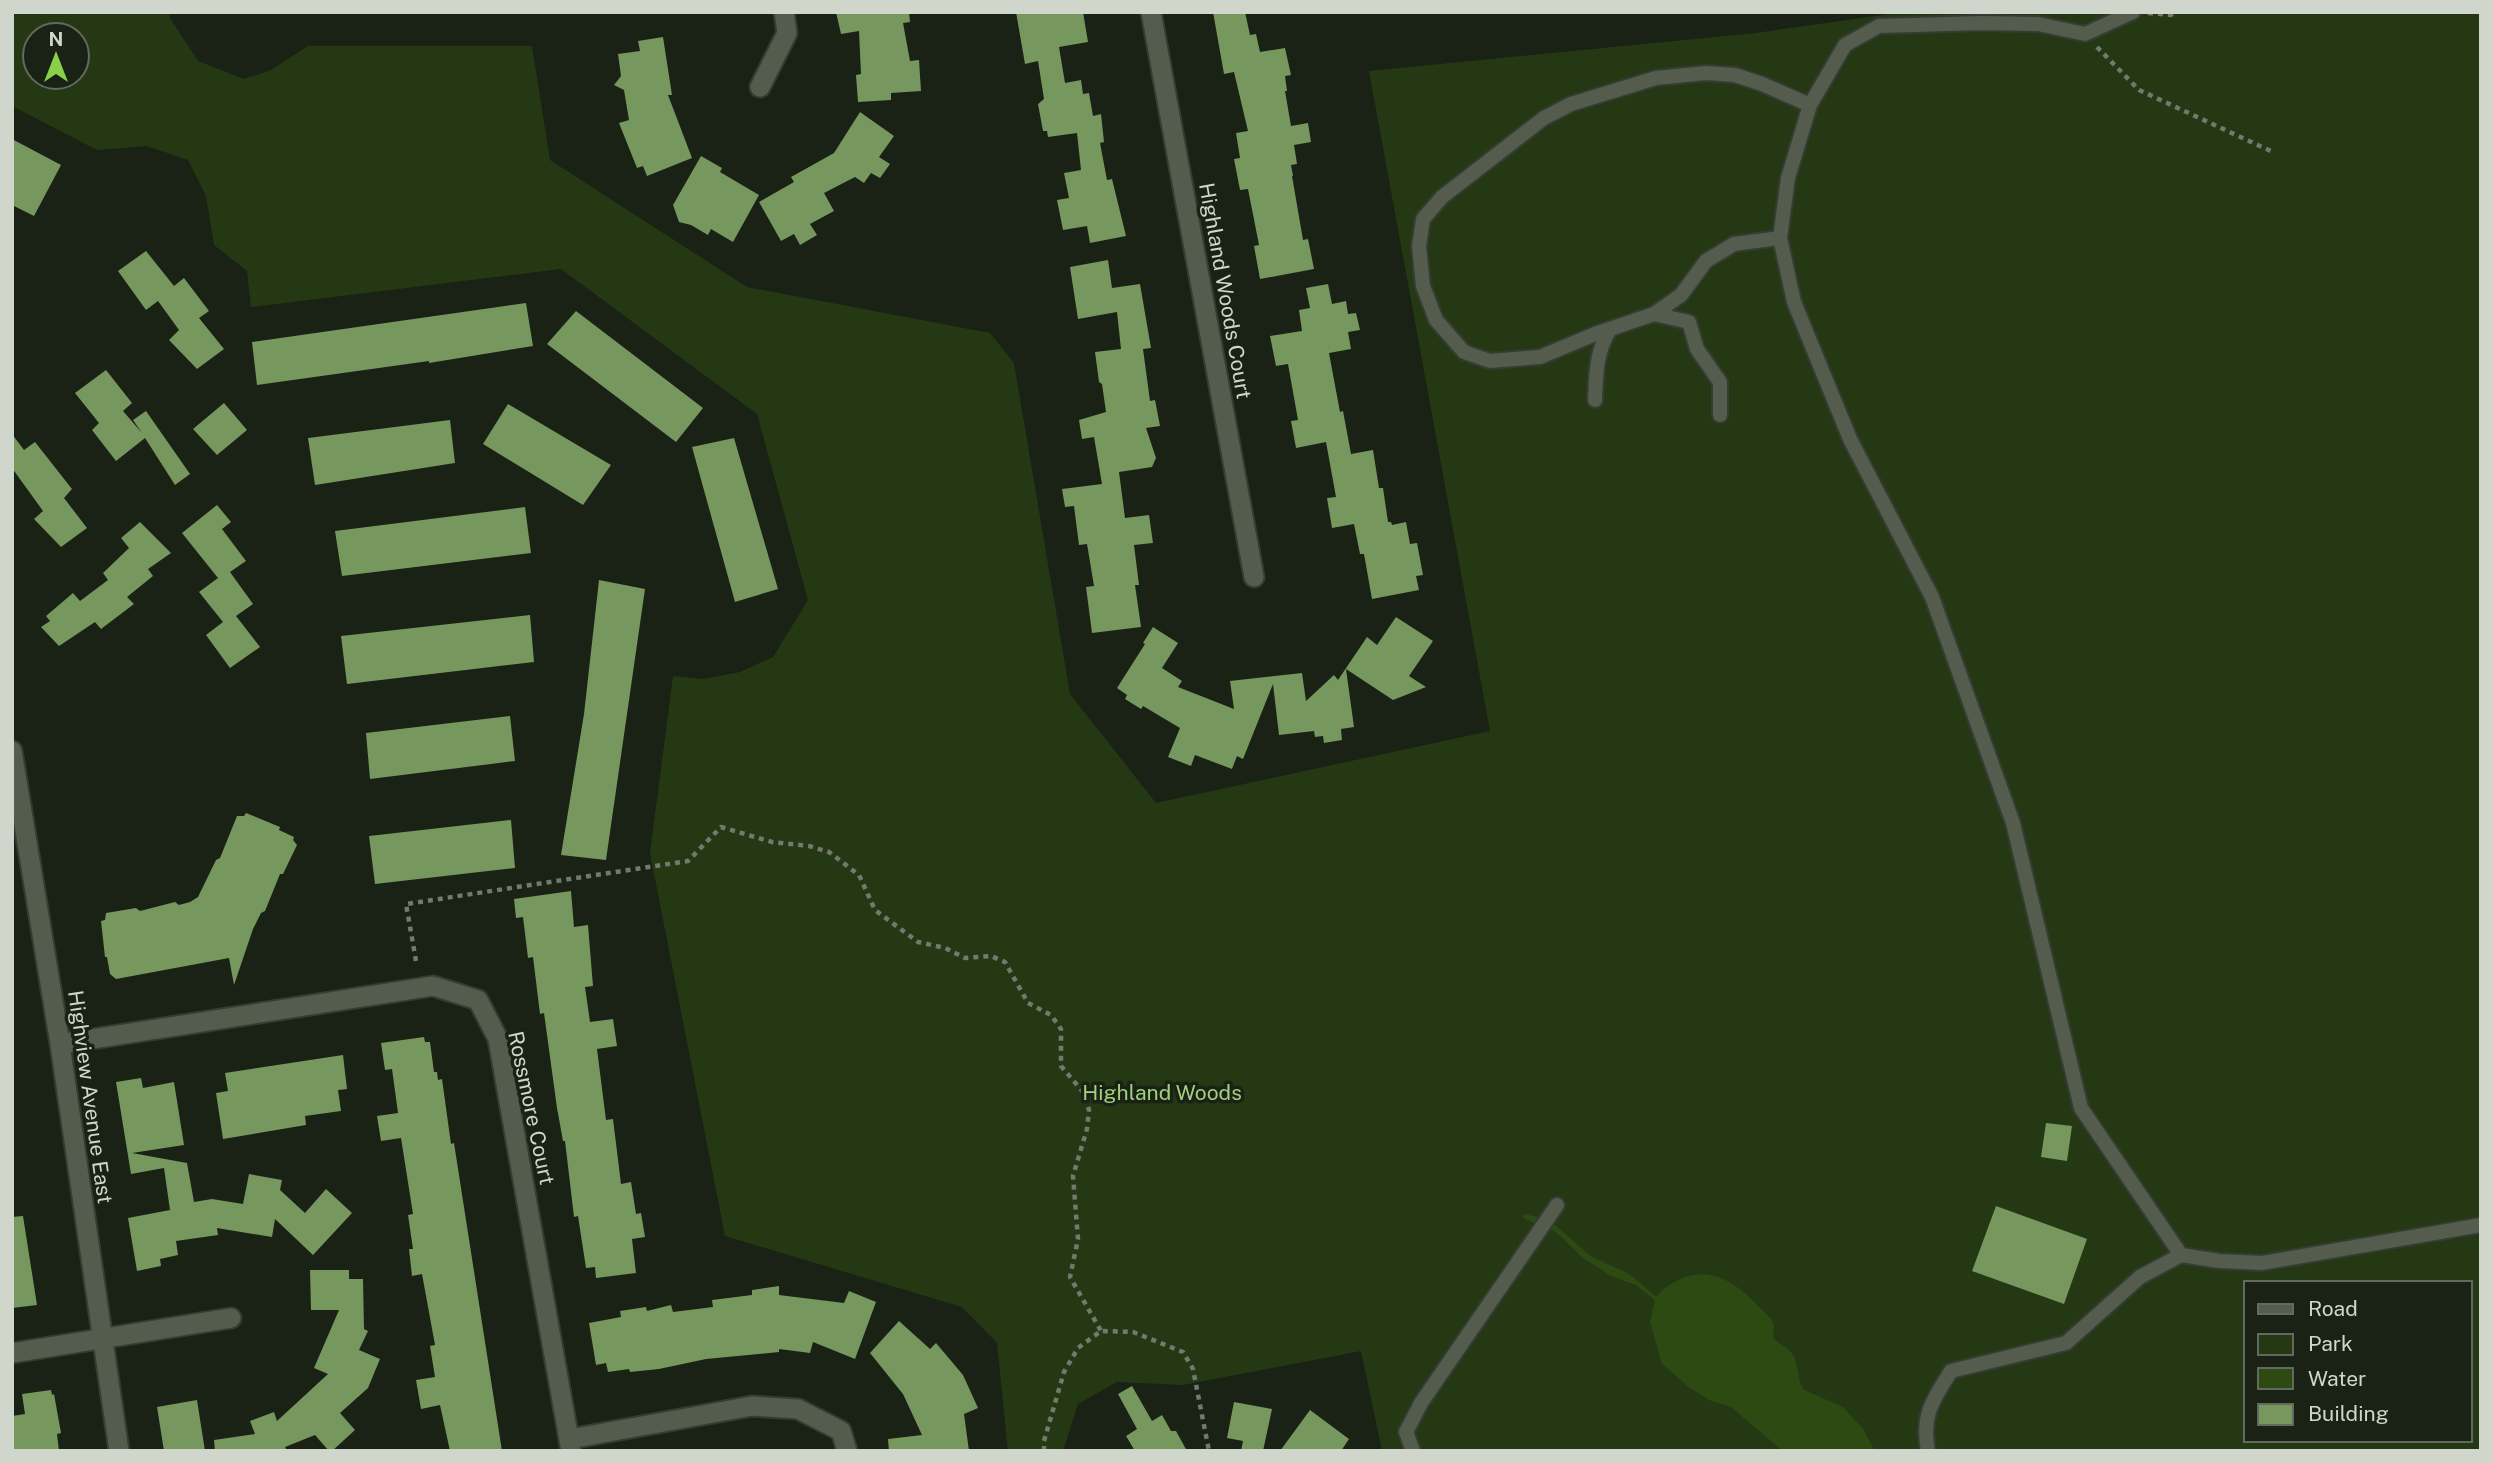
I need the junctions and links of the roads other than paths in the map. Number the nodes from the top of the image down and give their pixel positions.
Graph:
1 (784, 12) edge
2 (1152, 12) edge
3 (2133, 12) edge
4 (760, 87) dead end
5 (1810, 105) junction
6 (1780, 238) junction
7 (1654, 314) junction
8 (1610, 329) junction
9 (1595, 400) dead end
10 (1720, 415) dead end
11 (1254, 577) dead end
12 (12, 751) edge
13 (60, 1044) junction
14 (1557, 1205) dead end
15 (2481, 1225) edge
16 (2181, 1255) junction
17 (231, 1318) dead end
18 (102, 1339) junction
19 (12, 1353) edge
20 (570, 1445) edge
21 (119, 1451) edge
22 (847, 1451) edge
23 (1413, 1451) edge
24 (1928, 1451) edge

1 - 4 street
2 - 11 street, Highland Woods Court
3 - 5 lane
5 - 6 lane
5 - 8 lane
6 - 7 lane
6 - 16 lane
7 - 8 lane
7 - 10 lane
8 - 9 lane
12 - 13 street, Highview Avenue East
13 - 18 street, Highview Avenue East
13 - 20 street, Rossmore Court
14 - 23 lane
15 - 16 lane
16 - 24 lane
17 - 18 street
18 - 19 street
18 - 21 street, Highview Avenue East
20 - 22 street, Rossmore Court

